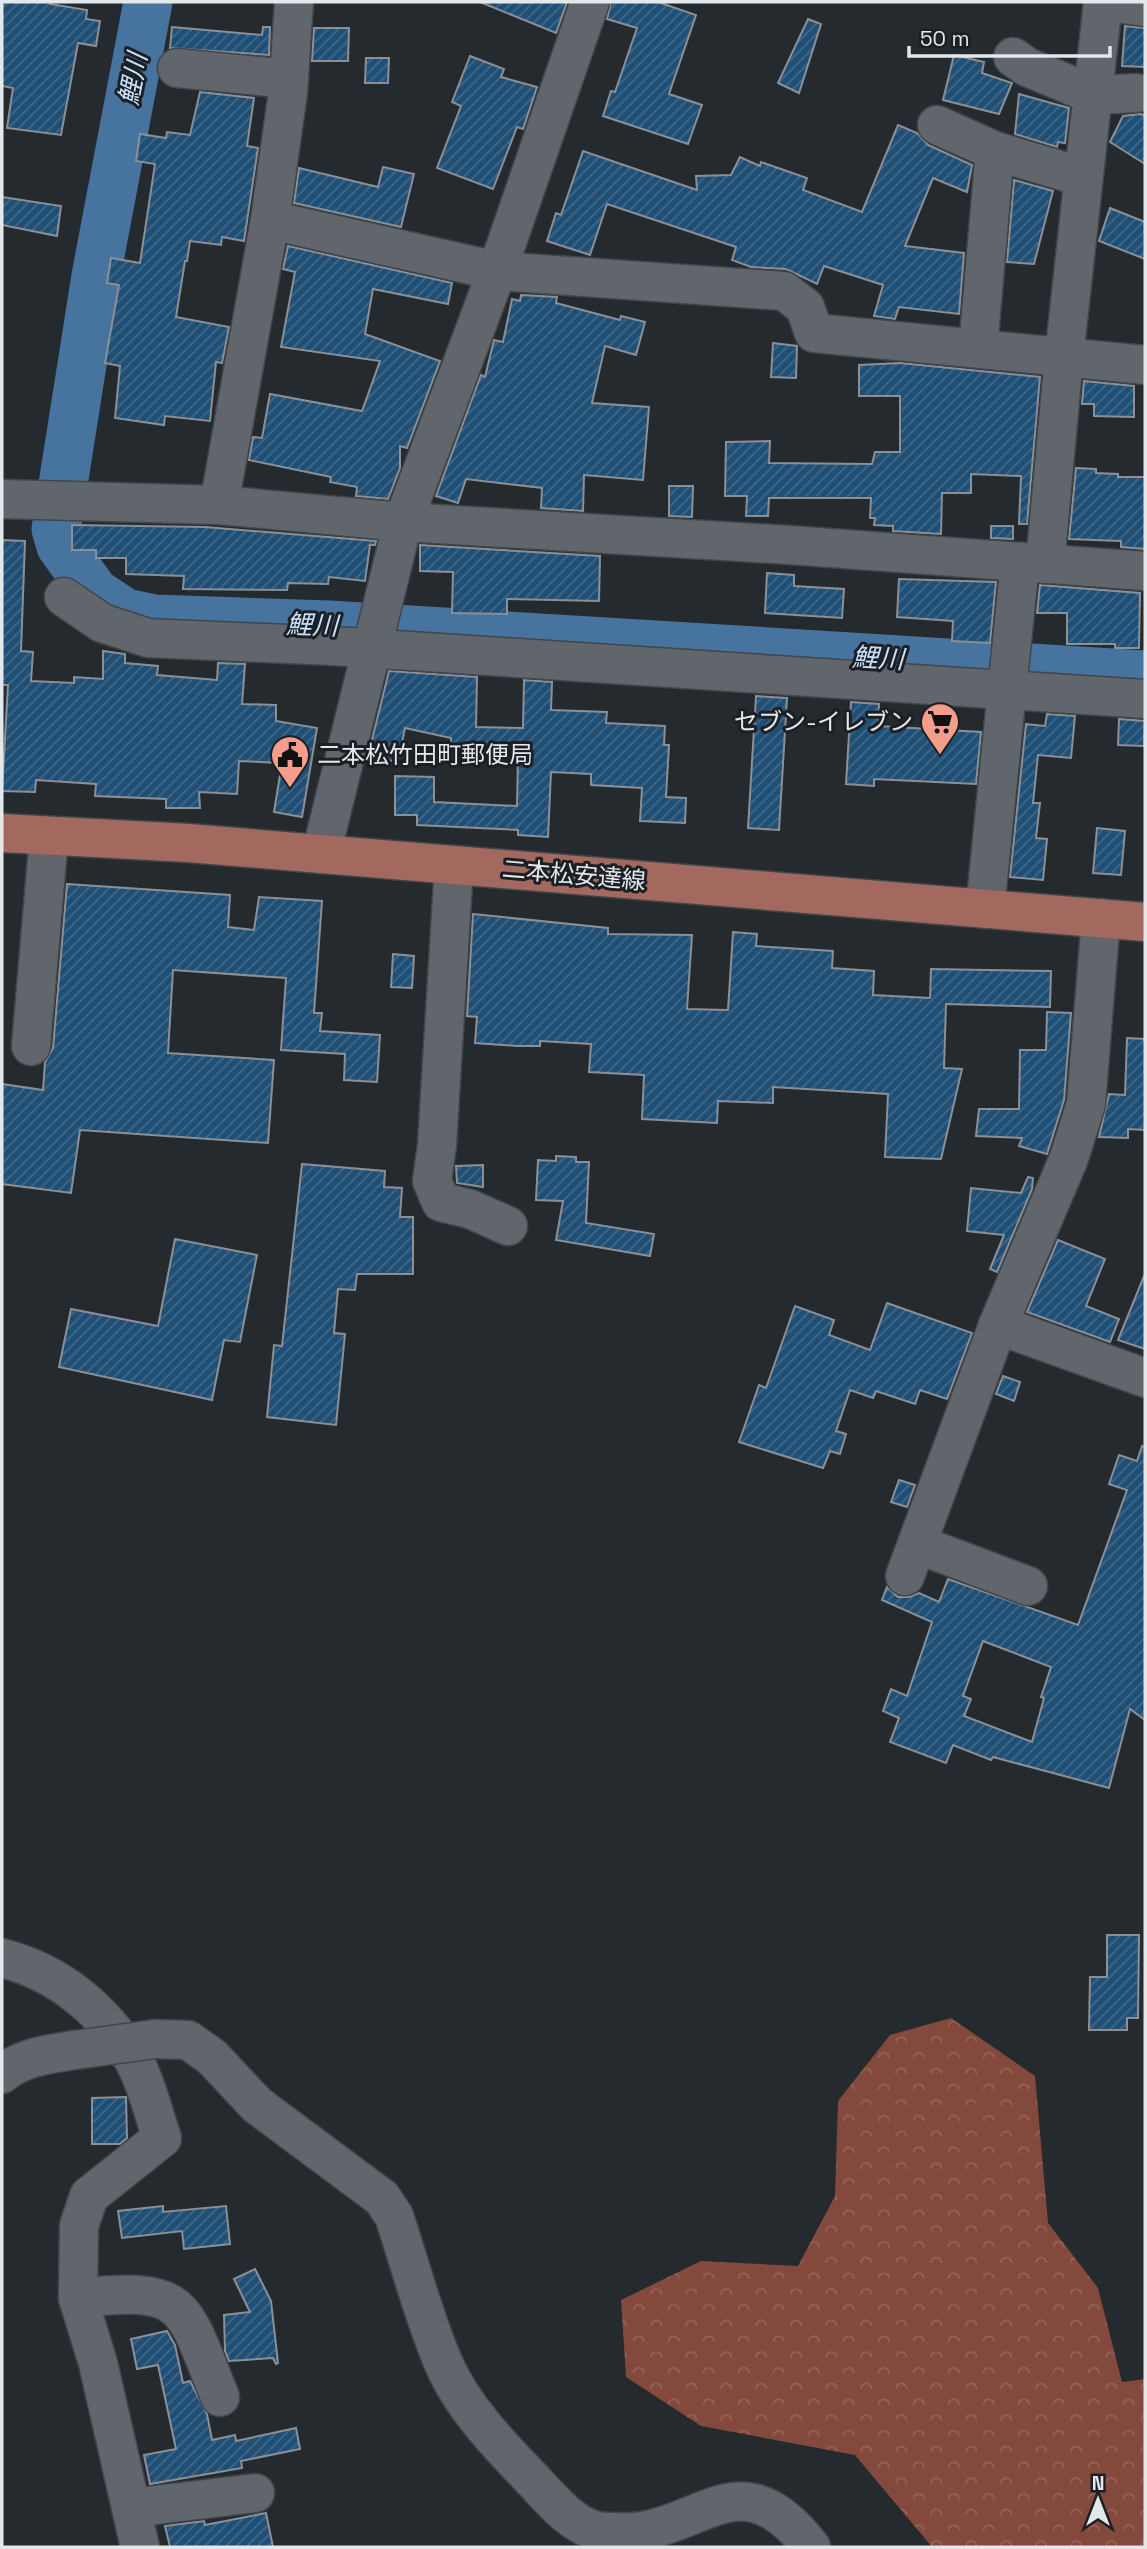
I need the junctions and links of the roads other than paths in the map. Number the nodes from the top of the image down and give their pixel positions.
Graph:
1 (294, 2) edge
2 (590, 2) edge
3 (1105, 2) edge
4 (1145, 7) edge
5 (1013, 57) dead end
6 (177, 68) dead end
7 (289, 79) junction
8 (1136, 93) dead end
9 (1094, 95) junction
10 (937, 125) dead end
11 (995, 151) junction
12 (1083, 177) junction
13 (270, 220) junction
14 (498, 271) junction
15 (978, 348) junction
16 (1064, 357) junction
17 (1145, 365) edge
18 (15, 500) edge
19 (219, 505) junction
20 (403, 522) junction
21 (1033, 563) junction
22 (1145, 571) edge
23 (64, 597) dead end
24 (376, 634) junction
25 (1009, 673) junction
26 (1145, 699) edge
27 (2, 833) edge
28 (49, 836) junction
29 (321, 854) junction
30 (454, 865) junction
31 (985, 909) junction
32 (1101, 918) junction
33 (1145, 922) edge
34 (31, 1046) dead end
35 (508, 1226) dead end
36 (998, 1325) junction
37 (1145, 1378) edge
38 (1028, 1586) dead end
39 (2, 1958) edge
40 (2, 2074) edge
41 (78, 2298) junction
42 (220, 2397) dead end
43 (256, 2493) dead end
44 (131, 2508) junction
45 (140, 2547) edge
46 (811, 2547) edge

1 - 7 street
2 - 14 street
3 - 4 street
3 - 9 street
5 - 9 street
6 - 7 street
7 - 13 street
8 - 9 street
9 - 12 street
10 - 11 street
11 - 12 street
11 - 15 street
12 - 16 street
13 - 14 street
13 - 19 street
14 - 15 street
14 - 20 street
15 - 16 street
16 - 17 street
16 - 21 street
18 - 19 street
19 - 20 street
20 - 21 street
20 - 24 street
21 - 22 street
21 - 25 street
23 - 24 street
24 - 25 street
24 - 29 street
25 - 26 street
25 - 31 street
27 - 28 main road, 二本松安達線
28 - 29 main road, 二本松安達線
28 - 34 street
29 - 30 main road, 二本松安達線
30 - 31 main road, 二本松安達線
30 - 35 street
31 - 32 main road, 二本松安達線
32 - 33 main road, 二本松安達線
32 - 36 street
36 - 37 street
36 - 38 street
39 - 41 street
40 - 46 street, bridge
41 - 42 street
41 - 44 street
43 - 44 street
44 - 45 street

